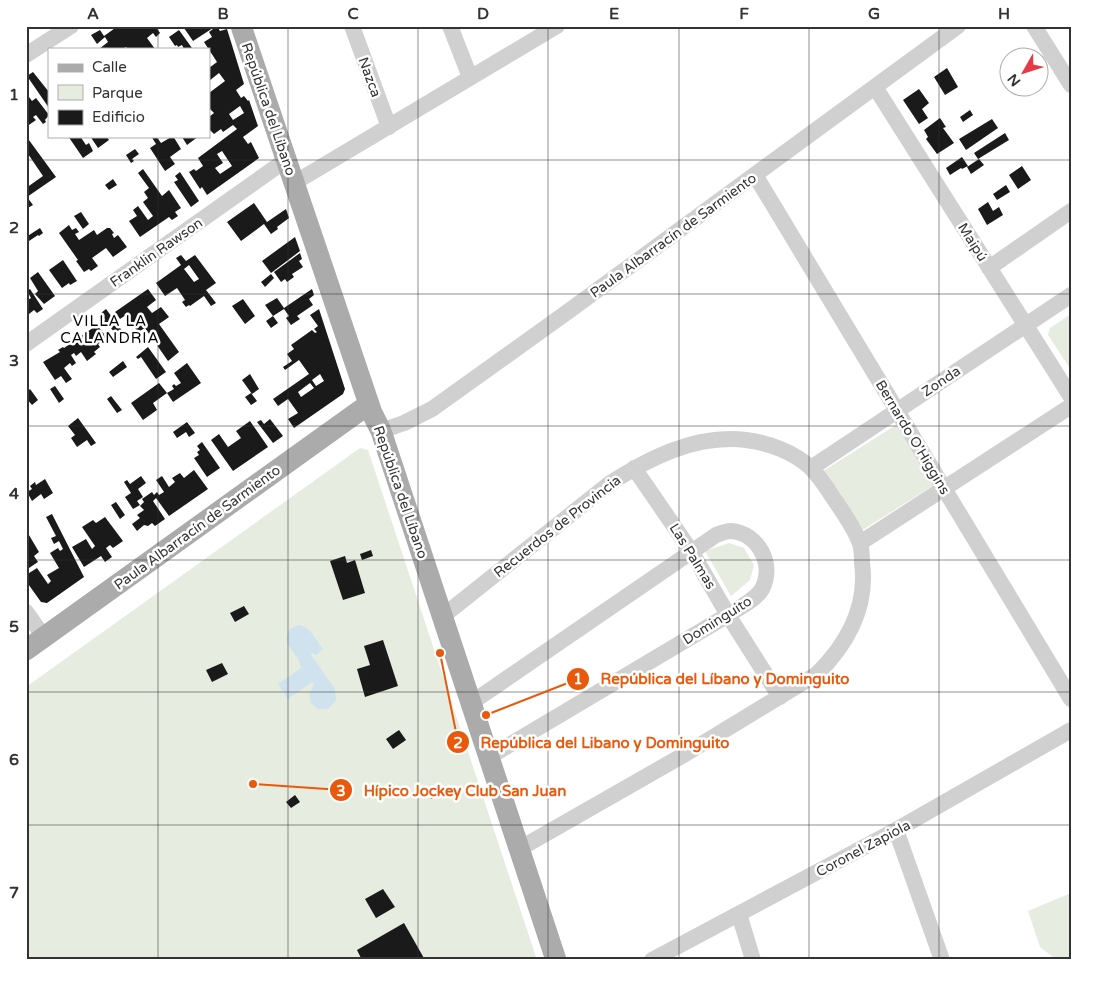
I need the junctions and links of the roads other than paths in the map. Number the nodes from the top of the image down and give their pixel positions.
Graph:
1 (70, 26) edge
2 (241, 26) edge
3 (352, 26) edge
4 (450, 26) edge
5 (958, 26) edge
6 (1034, 26) edge
7 (553, 27) edge
8 (26, 56) edge
9 (470, 77) junction
10 (1071, 85) edge
11 (875, 87) junction
12 (389, 128) junction
13 (286, 160) junction
14 (755, 174) junction
15 (294, 183) junction
16 (1071, 212) edge
17 (989, 268) junction
18 (1071, 295) edge
19 (1025, 325) junction
20 (26, 344) edge
21 (1071, 397) edge
22 (369, 404) junction
23 (1071, 406) edge
24 (897, 410) junction
25 (381, 431) junction
26 (634, 468) junction
27 (811, 468) junction
28 (944, 488) junction
29 (860, 542) junction
30 (691, 551) junction
31 (26, 612) edge
32 (728, 615) junction
33 (443, 616) junction
34 (44, 637) junction
35 (26, 650) edge
36 (780, 697) junction
37 (1071, 699) edge
38 (471, 703) junction
39 (1071, 730) edge
40 (489, 757) junction
41 (896, 830) junction
42 (519, 849) junction
43 (739, 914) junction
44 (556, 960) edge
45 (652, 960) edge
46 (753, 960) edge
47 (942, 960) edge

1 - 8 street
2 - 13 main road, República del Líbano
3 - 12 street, Nazca
4 - 9 street
5 - 11 street, Paula Albarracín de Sarmiento
6 - 10 street
7 - 9 street
9 - 12 street
11 - 14 street, Paula Albarracín de Sarmiento
11 - 17 street, Maipú
12 - 15 street
13 - 15 main road, República del Líbano
13 - 20 street, Franklin Rawson
14 - 24 street, Bernardo O'Higgins
14 - 25 street, Paula Albarracín de Sarmiento
15 - 22 main road, República del Líbano
16 - 17 street
17 - 19 street, Maipú
18 - 19 street, Zonda
19 - 21 street, Maipú
19 - 24 street, Zonda
22 - 25 main road, República del Líbano
22 - 34 main road, Paula Albarracín de Sarmiento
23 - 28 street
24 - 27 street, Zonda
24 - 28 street, Bernardo O'Higgins
25 - 33 main road, República del Líbano
26 - 27 street, Recuerdos de Provincia
26 - 30 street, Las Palmas
26 - 33 street, Recuerdos de Provincia
27 - 29 street, Recuerdos de Provincia
28 - 29 street
28 - 37 street, Bernardo O'Higgins
29 - 36 street, Recuerdos de Provincia
30 - 32 street, Las Palmas
30 - 32 street, Dominguito
30 - 38 street, Dominguito
31 - 34 street
32 - 36 street, Las Palmas
32 - 40 street, Dominguito
33 - 38 main road, República del Líbano
34 - 35 main road, Paula Albarracín de Sarmiento
36 - 42 street, Recuerdos de Provincia
38 - 40 main road, República del Líbano
39 - 41 street, Coronel Zapiola
40 - 42 main road, República del Líbano
41 - 43 street, Coronel Zapiola
41 - 47 street
42 - 44 main road, República del Líbano
43 - 45 street, Coronel Zapiola
43 - 46 street

